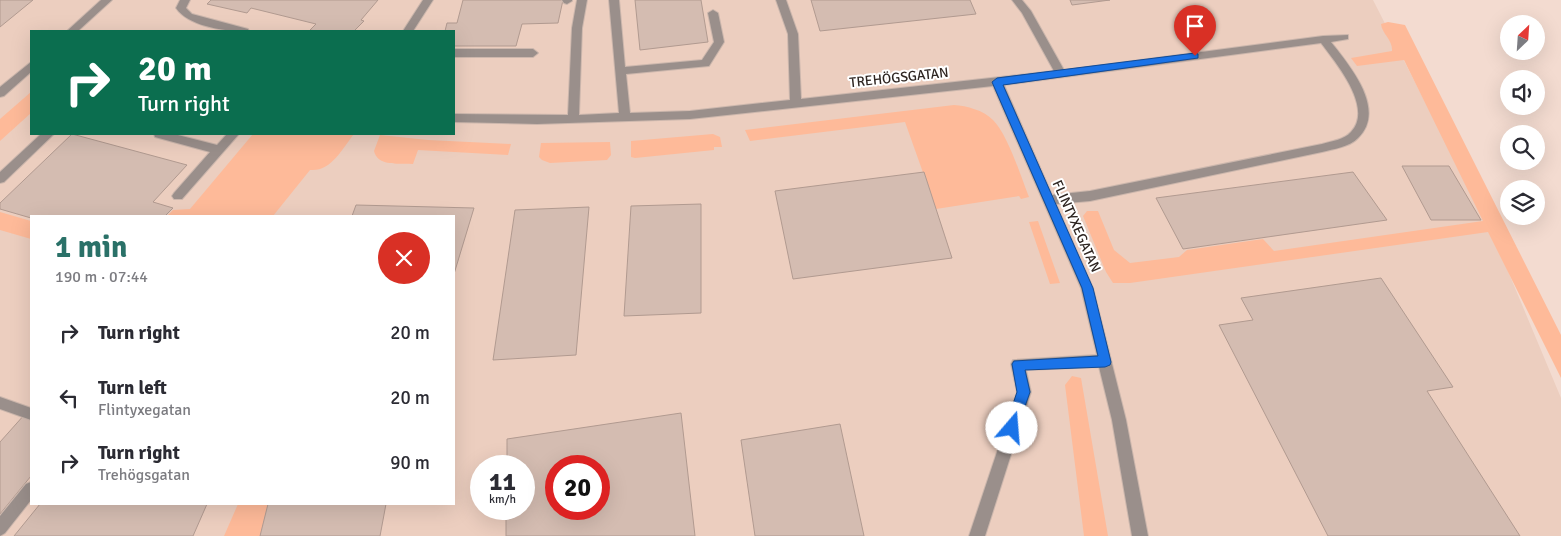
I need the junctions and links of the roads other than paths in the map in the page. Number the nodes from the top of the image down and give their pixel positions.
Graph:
1 (107, 0) edge
2 (185, 0) edge
3 (428, 0) edge
4 (582, 0) edge
5 (614, 0) edge
6 (781, 0) edge
7 (1017, 0) edge
8 (713, 13) dead end
9 (73, 30) edge
10 (239, 30) edge
11 (409, 30) edge
12 (1344, 37) dead end
13 (1323, 39) junction
14 (455, 53) edge
15 (532, 53) dead end
16 (30, 67) edge
17 (621, 71) junction
18 (1061, 74) junction
19 (997, 82) junction
20 (0, 93) edge
21 (796, 103) junction
22 (455, 118) edge
23 (625, 118) junction
24 (573, 119) junction
25 (47, 135) edge
26 (162, 135) edge
27 (232, 135) edge
28 (219, 150) junction
29 (0, 179) edge
30 (178, 196) dead end
31 (1049, 200) junction
32 (1105, 362) junction
33 (0, 403) edge
34 (30, 414) edge
35 (30, 490) edge
36 (0, 528) edge
37 (977, 536) edge
38 (1140, 536) edge

1 - 9 street
2 - 10 street
3 - 11 street
4 - 24 street
5 - 17 street
6 - 21 street
7 - 18 street
8 - 17 street
12 - 13 street, TREHÖGSGATAN
13 - 18 street, TREHÖGSGATAN
13 - 31 street
14 - 15 street
16 - 20 street
17 - 23 street
18 - 19 street, TREHÖGSGATAN
19 - 21 street, TREHÖGSGATAN
19 - 31 street, FLINTYXEGATAN
21 - 23 street, TREHÖGSGATAN
22 - 24 street, TREHÖGSGATAN
23 - 24 street, TREHÖGSGATAN
25 - 29 street
26 - 28 street
27 - 28 street
28 - 30 street
31 - 32 street, FLINTYXEGATAN
32 - 37 street
32 - 38 street, FLINTYXEGATAN
33 - 34 street
35 - 36 street

